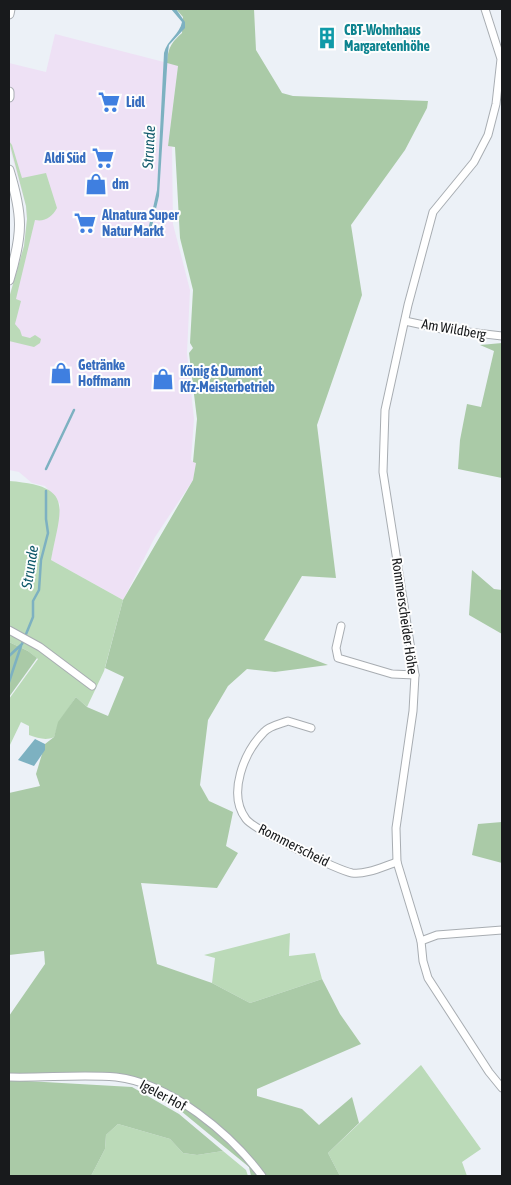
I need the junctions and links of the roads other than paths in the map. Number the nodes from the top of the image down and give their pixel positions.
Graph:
1 (10, 9) edge
2 (485, 9) edge
3 (9, 14) edge
4 (9, 92) edge
5 (9, 97) edge
6 (9, 170) edge
7 (9, 280) edge
8 (405, 321) junction
9 (502, 336) edge
10 (341, 626) dead end
11 (9, 630) edge
12 (415, 675) junction
13 (92, 686) dead end
14 (311, 728) dead end
15 (397, 862) junction
16 (502, 930) edge
17 (421, 941) junction
18 (9, 1077) edge
19 (502, 1088) edge
20 (262, 1176) edge

1 - 3 main road
2 - 8 street, Rommerscheider Höhe
4 - 5 main road
6 - 7 main road
8 - 9 street, Am Wildberg
8 - 12 street, Rommerscheider Höhe
10 - 12 street
11 - 13 street
12 - 15 street, Rommerscheider Höhe
14 - 15 street, Rommerscheid
15 - 17 street, Rommerscheider Höhe
16 - 17 street
17 - 19 street, Rommerscheider Höhe
18 - 20 street, Igeler Hof

